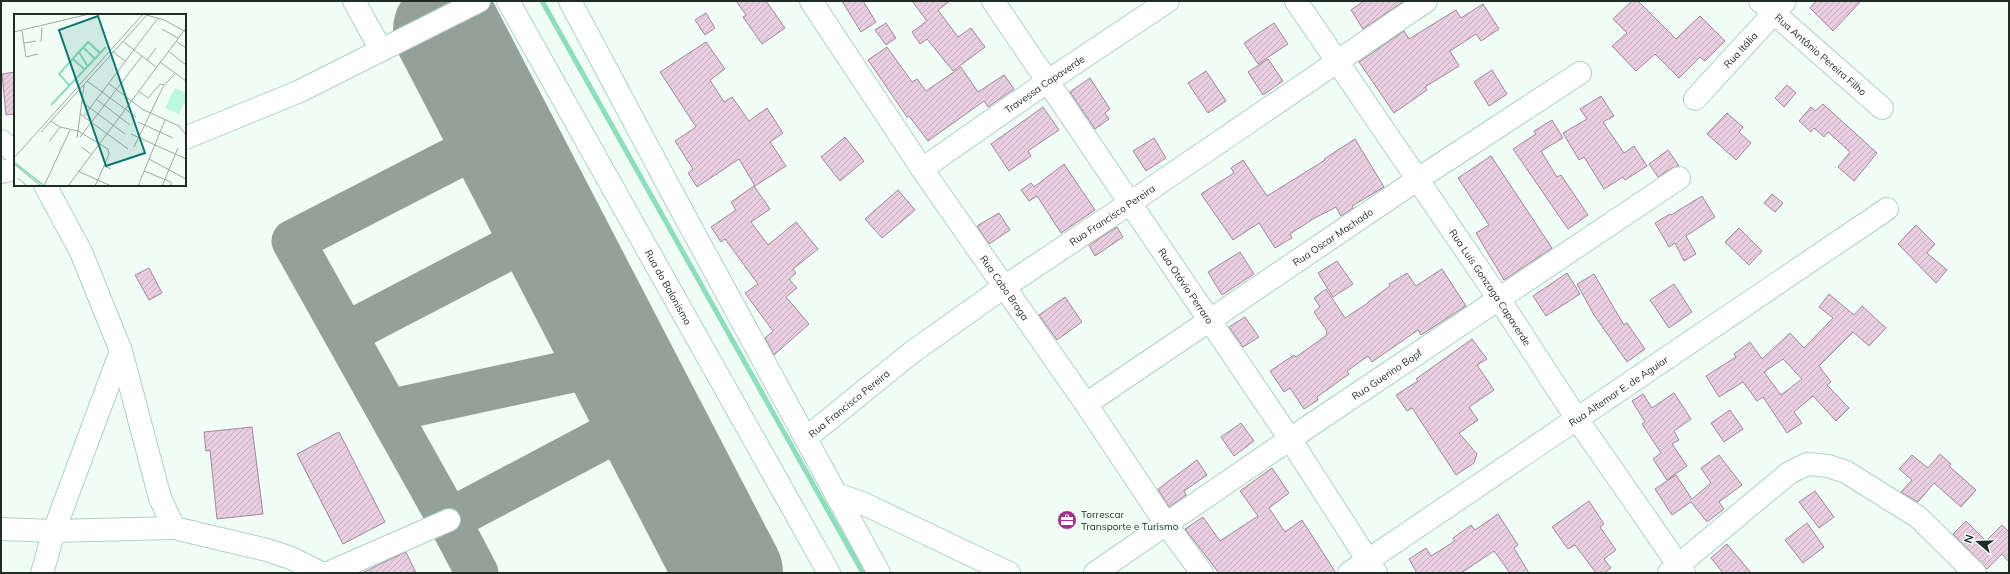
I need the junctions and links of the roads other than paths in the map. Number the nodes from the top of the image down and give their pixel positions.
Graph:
1 (354, 1) edge
2 (479, 1) edge
3 (508, 1) edge
4 (570, 1) edge
5 (811, 1) edge
6 (993, 1) edge
7 (1168, 1) edge
8 (1296, 1) edge
9 (1426, 1) edge
10 (1773, 5) edge
11 (381, 50) junction
12 (1337, 61) junction
13 (1580, 73) dead end
14 (1048, 81) junction
15 (1695, 99) dead end
16 (1882, 108) dead end
17 (186, 138) edge
18 (1, 141) edge
19 (14, 151) edge
20 (14, 169) edge
21 (922, 169) junction
22 (1, 172) edge
23 (1679, 178) dead end
24 (1418, 179) junction
25 (46, 186) edge
26 (1130, 203) junction
27 (1887, 210) dead end
28 (1004, 287) junction
29 (1499, 299) junction
30 (1210, 320) junction
31 (122, 351) junction
32 (1086, 404) junction
33 (1577, 419) junction
34 (806, 438) junction
35 (1290, 439) junction
36 (836, 494) junction
37 (449, 520) dead end
38 (1166, 524) junction
39 (174, 528) junction
40 (1, 529) edge
41 (54, 531) junction
42 (1372, 567) edge
43 (1677, 570) edge
44 (42, 573) edge
45 (321, 573) edge
46 (328, 573) edge
47 (829, 573) edge
48 (879, 573) edge
49 (1010, 573) edge
50 (1095, 573) edge
51 (1202, 573) edge
52 (1349, 573) edge
53 (1975, 573) edge

1 - 11 street
2 - 11 street
3 - 47 street, Rua do Balonismo
4 - 34 street
5 - 21 street, Rua Cabo Braga
6 - 14 street, Rua Otávio Perraro
7 - 14 street, Travessa Capaverde
8 - 12 street, Rua Luís Gonzaga Capaverde
9 - 12 street, Rua Francisco Pereira
10 - 15 street, Rua Itália
10 - 16 street, Rua Antônio Pereira Filho
11 - 17 street
12 - 24 street, Rua Luís Gonzaga Capaverde
12 - 26 street, Rua Francisco Pereira
13 - 24 street, Rua Oscar Machado
14 - 21 street, Travessa Capaverde
14 - 26 street, Rua Otávio Perraro
18 - 19 street
20 - 22 street
21 - 28 street, Rua Cabo Braga
23 - 29 street, Rua Guerino Bopf
24 - 29 street, Rua Luís Gonzaga Capaverde
24 - 30 street, Rua Oscar Machado
25 - 31 street
26 - 28 street, Rua Francisco Pereira
26 - 30 street, Rua Otávio Perraro
27 - 33 street, Rua Altemar E. de Aguiar
28 - 32 street, Rua Cabo Braga
28 - 34 street, Rua Francisco Pereira
29 - 33 street, Rua Luís Gonzaga Capaverde
29 - 35 street, Rua Guerino Bopf
30 - 32 street, Rua Oscar Machado
30 - 35 street, Rua Otávio Perraro
31 - 39 street
31 - 41 street
32 - 38 street, Rua Cabo Braga
33 - 42 street, Rua Altemar E. de Aguiar
33 - 43 street, Rua Luís Gonzaga Capaverde
34 - 36 street
35 - 38 street, Rua Guerino Bopf
35 - 42 street, Rua Otávio Perraro
36 - 48 street
36 - 49 street
37 - 46 street
38 - 50 street, Rua Guerino Bopf
38 - 51 street, Rua Cabo Braga
39 - 41 street
39 - 45 street
40 - 41 street
41 - 44 street
42 - 52 street, Rua Altemar E. de Aguiar
43 - 53 street

